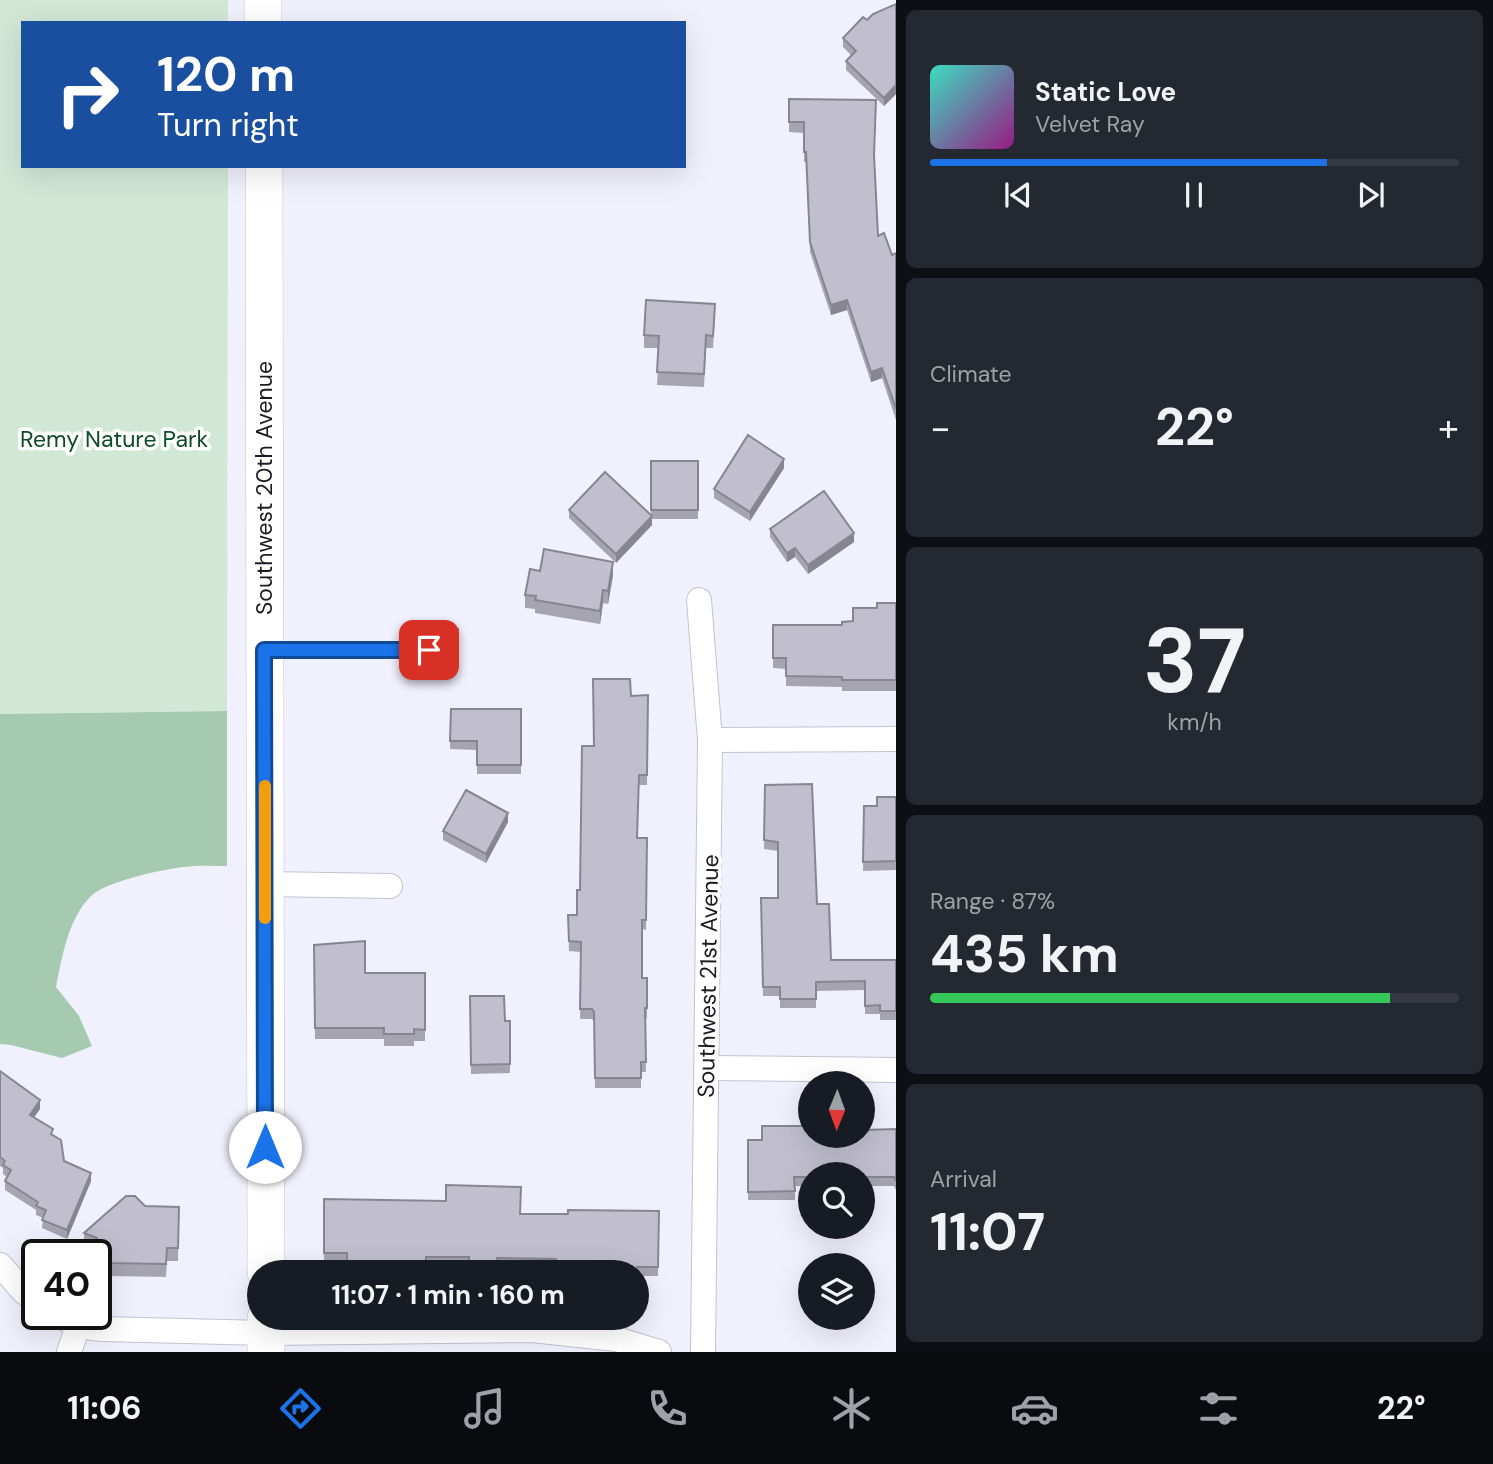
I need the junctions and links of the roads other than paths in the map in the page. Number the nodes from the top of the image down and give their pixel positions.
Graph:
1 (263, 0) edge
2 (263, 21) edge
3 (264, 168) edge
4 (699, 600) dead end
5 (264, 650) junction
6 (429, 650) dead end
7 (896, 739) edge
8 (710, 740) junction
9 (265, 884) junction
10 (390, 886) dead end
11 (707, 1068) junction
12 (896, 1070) edge
13 (266, 1260) edge
14 (0, 1265) edge
15 (21, 1289) edge
16 (112, 1329) edge
17 (68, 1330) edge
18 (266, 1334) edge
19 (69, 1352) edge
20 (659, 1352) edge
21 (703, 1352) edge

1 - 2 street
3 - 5 street, Southwest 20th Avenue
4 - 8 street, Southwest 21st Avenue
5 - 6 lane
5 - 9 street, Southwest 20th Avenue
7 - 8 street
8 - 11 street, Southwest 21st Avenue
9 - 10 street
9 - 13 street, Southwest 20th Avenue
11 - 12 street
11 - 21 street, Southwest 21st Avenue
14 - 15 street
16 - 18 street
17 - 19 street
18 - 20 street

